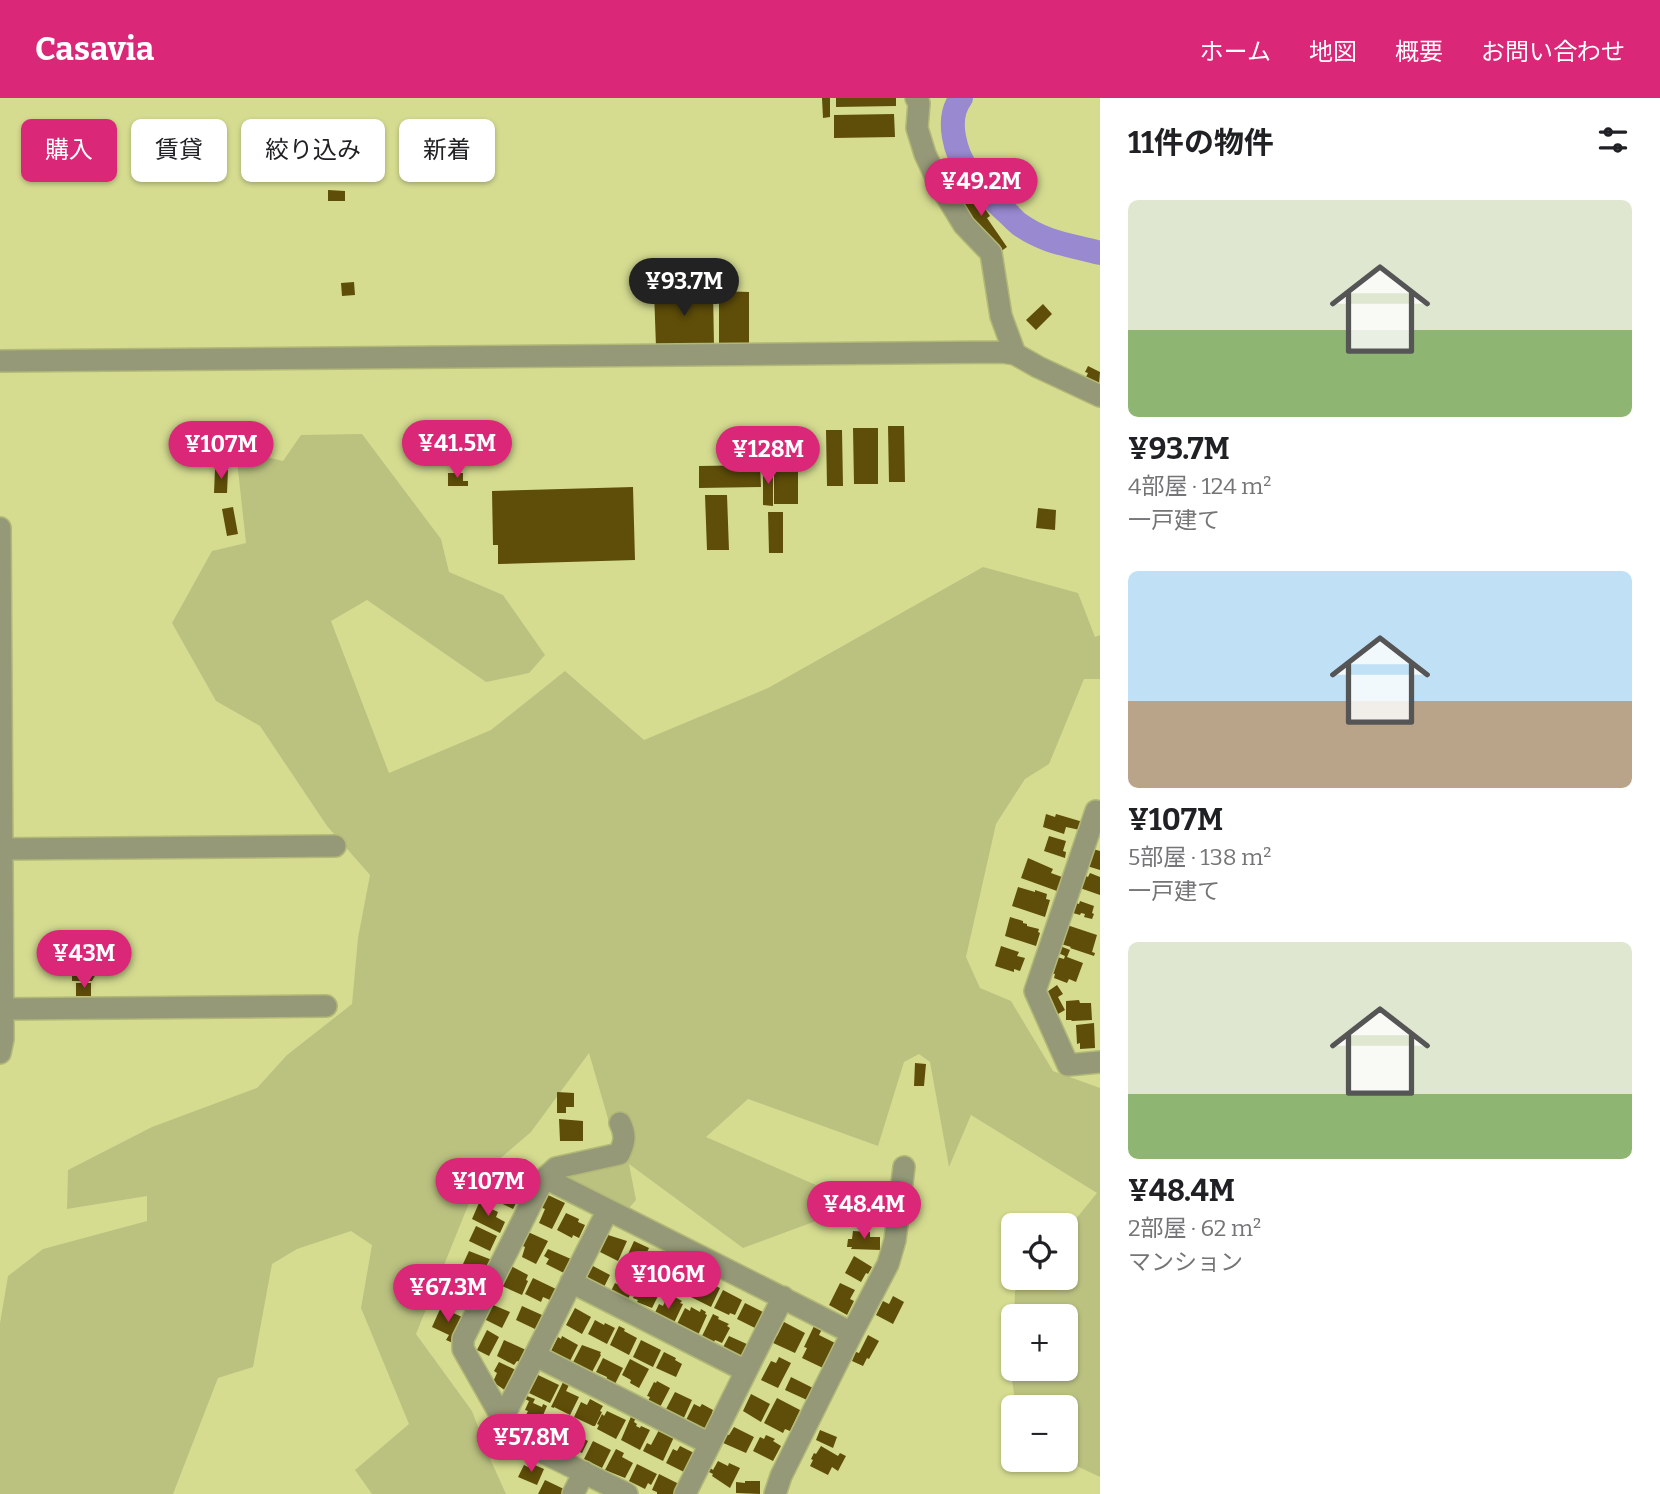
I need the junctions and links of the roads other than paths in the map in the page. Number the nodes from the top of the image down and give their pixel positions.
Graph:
1 (916, 98) edge
2 (1015, 354) junction
3 (0, 361) edge
4 (1100, 396) edge
5 (0, 528) edge
6 (1096, 811) dead end
7 (335, 846) dead end
8 (1, 849) edge
9 (326, 1006) dead end
10 (3, 1009) junction
11 (0, 1053) edge
12 (1100, 1062) edge
13 (620, 1123) dead end
14 (904, 1167) dead end
15 (545, 1178) junction
16 (608, 1210) junction
17 (571, 1282) junction
18 (783, 1297) junction
19 (852, 1332) junction
20 (536, 1356) junction
21 (746, 1371) junction
22 (502, 1419) junction
23 (710, 1444) junction
24 (584, 1472) junction
25 (573, 1494) edge
26 (627, 1494) edge
27 (685, 1494) edge
28 (775, 1494) edge

1 - 2 street
2 - 3 street
2 - 4 street
5 - 8 street
6 - 12 street
7 - 8 street
8 - 10 street
9 - 10 street
10 - 11 street
13 - 15 street
14 - 19 street
15 - 16 street
15 - 22 street
16 - 17 street
16 - 18 street
17 - 20 street
17 - 21 street
18 - 19 street
18 - 21 street
19 - 28 street
20 - 22 street
20 - 23 street
21 - 23 street
22 - 24 street
23 - 27 street
24 - 25 street
24 - 26 street

